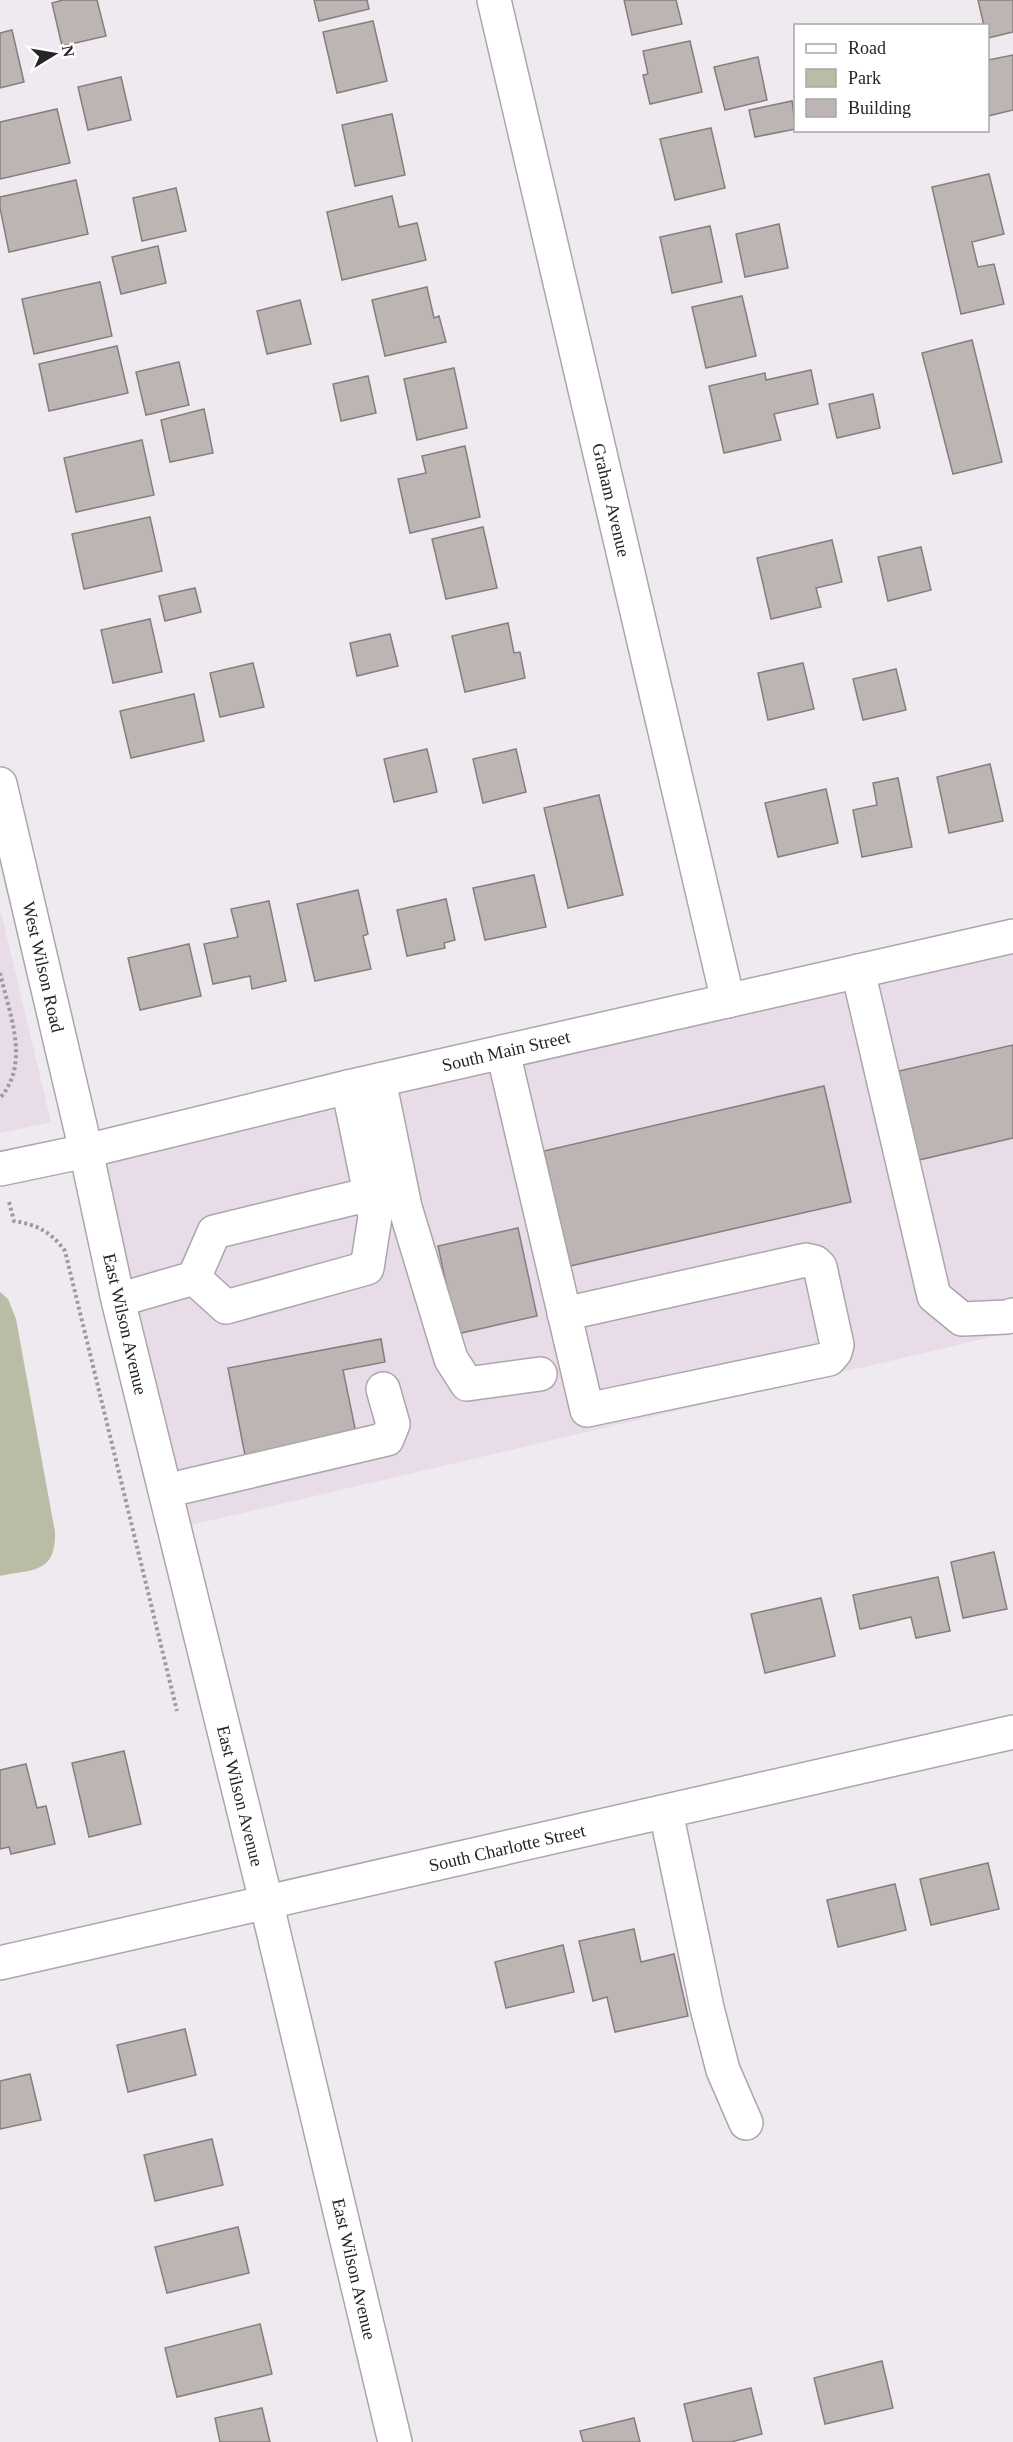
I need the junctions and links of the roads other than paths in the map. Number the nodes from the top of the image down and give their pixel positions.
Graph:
1 (494, 0) edge
2 (0, 784) edge
3 (1013, 936) edge
4 (858, 971) junction
5 (728, 1001) junction
6 (502, 1052) junction
7 (379, 1080) junction
8 (348, 1087) junction
9 (86, 1151) junction
10 (0, 1169) edge
11 (370, 1194) junction
12 (194, 1278) junction
13 (118, 1300) junction
14 (564, 1314) junction
15 (1013, 1315) edge
16 (540, 1374) dead end
17 (383, 1389) dead end
18 (165, 1491) junction
19 (1013, 1732) edge
20 (666, 1812) junction
21 (266, 1901) junction
22 (0, 1963) edge
23 (746, 2123) dead end
24 (395, 2442) edge

1 - 5 street, Graham Avenue
2 - 9 street, West Wilson Road
3 - 4 street, South Main Street
4 - 5 street, South Main Street
4 - 15 street
5 - 6 street, South Main Street
6 - 7 street, South Main Street
6 - 14 street
7 - 8 street, South Main Street
7 - 16 street
8 - 9 street, South Main Street
8 - 11 street
9 - 10 street, South Main Street
9 - 13 street, East Wilson Avenue
11 - 12 street
11 - 12 street
12 - 13 street
13 - 18 street, East Wilson Avenue
14 - 14 street
17 - 18 street
18 - 21 street, East Wilson Avenue
19 - 20 street, South Charlotte Street
20 - 21 street, South Charlotte Street
20 - 23 street
21 - 22 street, South Charlotte Street
21 - 24 street, East Wilson Avenue

